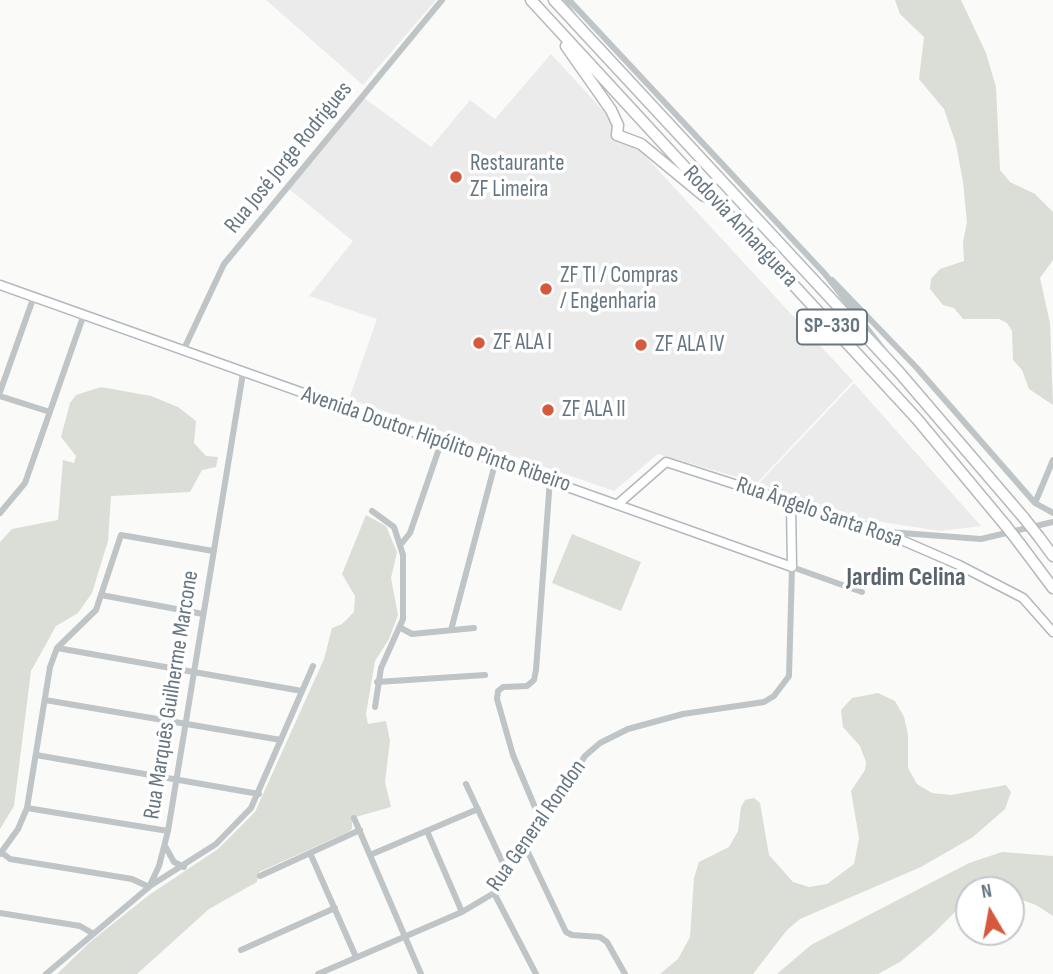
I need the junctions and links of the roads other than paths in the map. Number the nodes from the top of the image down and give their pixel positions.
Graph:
1 (442, 0) edge
2 (531, 0) edge
3 (554, 0) edge
4 (562, 0) edge
5 (569, 0) edge
6 (548, 19) junction
7 (584, 33) junction
8 (739, 226) junction
9 (825, 274) junction
10 (0, 286) edge
11 (33, 299) junction
12 (83, 317) junction
13 (183, 351) junction
14 (899, 372) junction
15 (243, 373) junction
16 (0, 394) edge
17 (50, 412) junction
18 (442, 440) junction
19 (496, 460) junction
20 (1053, 460) edge
21 (550, 479) junction
22 (1035, 503) junction
23 (618, 504) junction
24 (791, 504) junction
25 (372, 510) dead end
26 (0, 513) edge
27 (1053, 513) edge
28 (1053, 522) edge
29 (883, 532) junction
30 (402, 543) junction
31 (213, 551) junction
32 (1053, 556) edge
33 (792, 567) junction
34 (1042, 573) junction
35 (1053, 588) edge
36 (862, 592) dead end
37 (101, 595) junction
38 (1053, 595) edge
39 (203, 614) junction
40 (401, 628) junction
41 (474, 628) dead end
42 (451, 630) junction
43 (1053, 632) edge
44 (57, 648) junction
45 (313, 666) dead end
46 (194, 672) junction
47 (485, 675) dead end
48 (377, 682) junction
49 (302, 691) junction
50 (45, 701) junction
51 (375, 706) dead end
52 (185, 724) junction
53 (281, 740) junction
54 (36, 755) junction
55 (177, 779) junction
56 (466, 784) dead end
57 (259, 793) junction
58 (27, 808) junction
59 (478, 809) junction
60 (354, 818) dead end
61 (542, 824) junction
62 (360, 830) junction
63 (168, 831) junction
64 (427, 831) junction
65 (165, 844) junction
66 (526, 848) junction
67 (1, 853) edge
68 (310, 853) junction
69 (370, 855) junction
70 (184, 867) junction
71 (508, 874) junction
72 (260, 876) dead end
73 (149, 887) junction
74 (494, 893) junction
75 (335, 908) junction
76 (462, 912) junction
77 (0, 913) edge
78 (92, 933) junction
79 (405, 936) junction
80 (241, 950) dead end
81 (356, 957) junction
82 (46, 974) edge
83 (318, 974) edge
84 (421, 974) edge
85 (536, 974) edge
86 (625, 974) edge

1 - 13 street, Rua José Jorge Rodrigues
2 - 6 highway, Rodovia Anhanguera / SP-330
3 - 7 highway, Rodovia Anhanguera / SP-330
4 - 7 street
5 - 9 street
6 - 8 highway, Rodovia Anhanguera / SP-330
6 - 8 highway
7 - 14 highway, Rodovia Anhanguera / SP-330
8 - 34 highway, Rodovia Anhanguera / SP-330, bridge
9 - 14 street
9 - 22 street
10 - 11 main road, Avenida Doutor Hipólito Pinto Ribeiro
11 - 12 main road, Avenida Doutor Hipólito Pinto Ribeiro
11 - 16 street
12 - 13 main road, Avenida Doutor Hipólito Pinto Ribeiro
12 - 17 street
13 - 15 main road, Avenida Doutor Hipólito Pinto Ribeiro
14 - 32 highway, Rodovia Anhanguera / SP-330, bridge
15 - 18 main road, Avenida Doutor Hipólito Pinto Ribeiro
15 - 31 street, Rua Marquês Guilherme Marcone
16 - 17 street
17 - 26 street
18 - 19 main road, Avenida Doutor Hipólito Pinto Ribeiro
18 - 30 street
19 - 21 main road, Avenida Doutor Hipólito Pinto Ribeiro
19 - 42 street
20 - 22 street
21 - 23 main road, Avenida Doutor Hipólito Pinto Ribeiro
21 - 61 street
22 - 27 street
23 - 24 main road, Rua Ângelo Santa Rosa
23 - 33 main road, Avenida Doutor Hipólito Pinto Ribeiro
24 - 29 main road, Rua Ângelo Santa Rosa
24 - 33 main road, Rua General Rondon
25 - 30 street
28 - 29 street
29 - 43 main road, Rua Ângelo Santa Rosa
30 - 40 street
31 - 37 street
31 - 39 street, Rua Marquês Guilherme Marcone
33 - 36 street, Avenida Doutor Hipólito Pinto Ribeiro
33 - 61 street, Rua General Rondon
34 - 35 highway, Rodovia Anhanguera / SP-330
34 - 38 highway
37 - 39 street
37 - 44 street
39 - 46 street, Rua Marquês Guilherme Marcone
40 - 42 street
40 - 48 street
41 - 42 street
44 - 46 street
44 - 50 street
45 - 49 street
46 - 49 street
46 - 52 street, Rua Marquês Guilherme Marcone
47 - 48 street
48 - 51 street
49 - 53 street
50 - 52 street
50 - 54 street
52 - 53 street
52 - 55 street, Rua Marquês Guilherme Marcone
53 - 57 street
54 - 55 street
54 - 58 street
55 - 57 street
55 - 63 street, Rua Marquês Guilherme Marcone
56 - 59 street
57 - 70 street
58 - 63 street
58 - 67 street
59 - 64 street
59 - 71 street
60 - 62 street
61 - 66 street, Rua General Rondon
62 - 68 street
62 - 69 street
63 - 65 street, Rua Marquês Guilherme Marcone
64 - 69 street
64 - 76 street
65 - 70 street
65 - 73 street, Rua Marquês Guilherme Marcone
66 - 71 street, Rua General Rondon
66 - 86 street
67 - 73 street
68 - 72 street
68 - 75 street
69 - 79 street
70 - 73 street
71 - 74 street, Rua General Rondon
73 - 78 street
74 - 76 street, Rua General Rondon
74 - 85 street
75 - 80 street
75 - 81 street
76 - 79 street, Rua General Rondon
77 - 78 street
78 - 82 street
79 - 81 street, Rua General Rondon
79 - 84 street
81 - 83 street, Rua General Rondon

